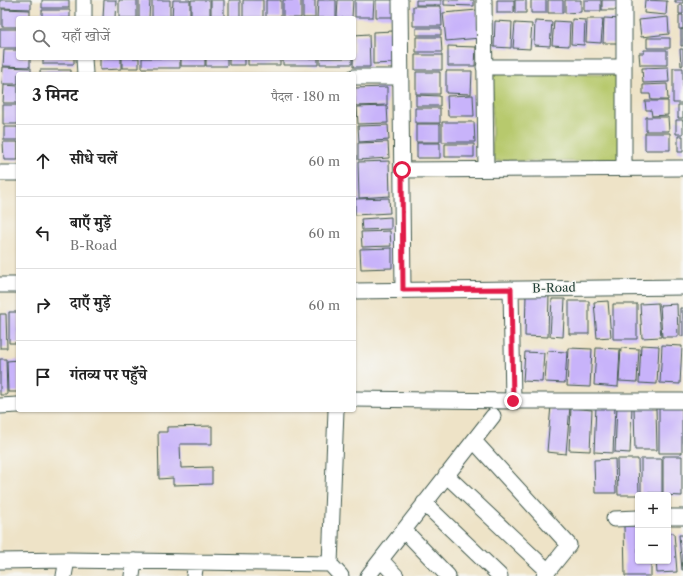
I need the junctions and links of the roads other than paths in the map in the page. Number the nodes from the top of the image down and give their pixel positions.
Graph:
1 (84, 0) edge
2 (400, 0) edge
3 (484, 0) edge
4 (624, 0) edge
5 (84, 16) edge
6 (84, 60) edge
7 (484, 67) junction
8 (624, 67) junction
9 (84, 72) edge
10 (356, 77) edge
11 (401, 77) junction
12 (624, 168) junction
13 (683, 168) edge
14 (486, 169) junction
15 (402, 170) junction
16 (0, 173) edge
17 (16, 173) edge
18 (0, 285) edge
19 (16, 285) edge
20 (683, 287) edge
21 (511, 289) junction
22 (403, 290) junction
23 (356, 291) edge
24 (356, 399) edge
25 (513, 401) junction
26 (683, 401) edge
27 (16, 405) edge
28 (0, 406) edge
29 (336, 412) edge
30 (493, 416) dead end
31 (474, 441) junction
32 (446, 475) junction
33 (424, 503) junction
34 (671, 517) edge
35 (683, 517) edge
36 (614, 518) dead end
37 (635, 518) edge
38 (404, 530) junction
39 (66, 560) junction
40 (381, 560) junction
41 (0, 561) edge
42 (330, 564) junction
43 (133, 569) edge
44 (195, 569) edge
45 (267, 570) edge
46 (310, 570) edge
47 (546, 573) edge
48 (64, 576) edge
49 (341, 576) edge
50 (368, 576) edge
51 (396, 576) edge
52 (448, 576) edge
53 (500, 576) edge

1 - 5 street
2 - 11 street
3 - 7 street
4 - 8 street
6 - 9 street
7 - 8 street
7 - 14 street
8 - 12 street
10 - 11 street
11 - 15 street
12 - 13 street
12 - 14 street
14 - 15 street
15 - 22 street
16 - 17 street
18 - 19 street
20 - 21 street, B-Road
21 - 22 street, B-Road
21 - 25 street
22 - 23 street, B-Road
24 - 25 street
25 - 26 street
27 - 28 street
29 - 42 street
30 - 31 street
31 - 32 street
31 - 47 street
32 - 33 street
32 - 47 street
33 - 38 street
33 - 53 street
34 - 35 street
36 - 37 street
38 - 40 street
38 - 52 street
39 - 41 street
39 - 43 street
39 - 48 street
40 - 50 street
40 - 51 street
42 - 46 street
42 - 49 street
43 - 44 street
44 - 45 street
45 - 46 street

